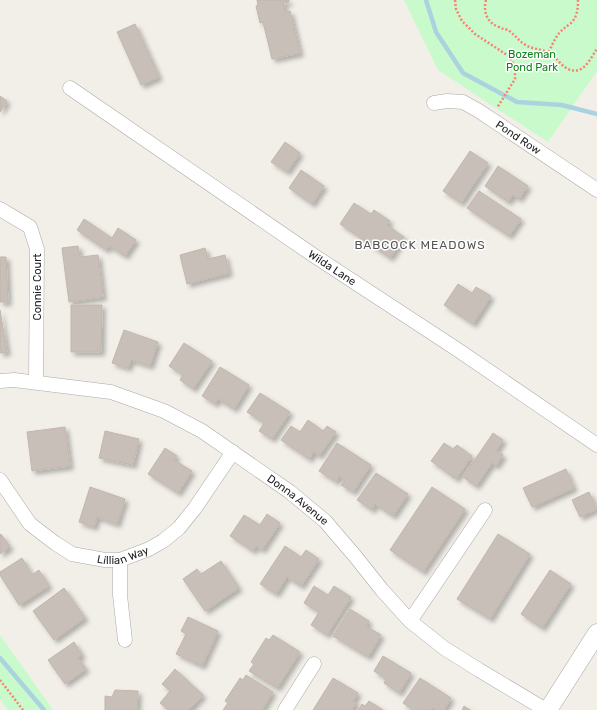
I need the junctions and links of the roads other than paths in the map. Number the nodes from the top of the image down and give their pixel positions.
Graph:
1 (70, 88) dead end
2 (434, 103) dead end
3 (597, 190) edge
4 (0, 209) edge
5 (0, 381) edge
6 (36, 382) junction
7 (597, 445) edge
8 (233, 452) junction
9 (0, 480) edge
10 (485, 510) dead end
11 (120, 560) junction
12 (410, 621) junction
13 (597, 633) edge
14 (125, 640) dead end
15 (314, 664) dead end
16 (284, 710) edge
17 (547, 710) edge

1 - 7 street, Wilda Lane
2 - 3 street, Pond Row
4 - 6 street, Connie Court
5 - 6 street, Donna Avenue
6 - 8 street, Donna Avenue
8 - 11 street, Lillian Way
8 - 12 street, Donna Avenue
9 - 11 street, Lillian Way
10 - 12 street
11 - 14 street
12 - 17 street, Donna Avenue
13 - 17 street
15 - 16 street

